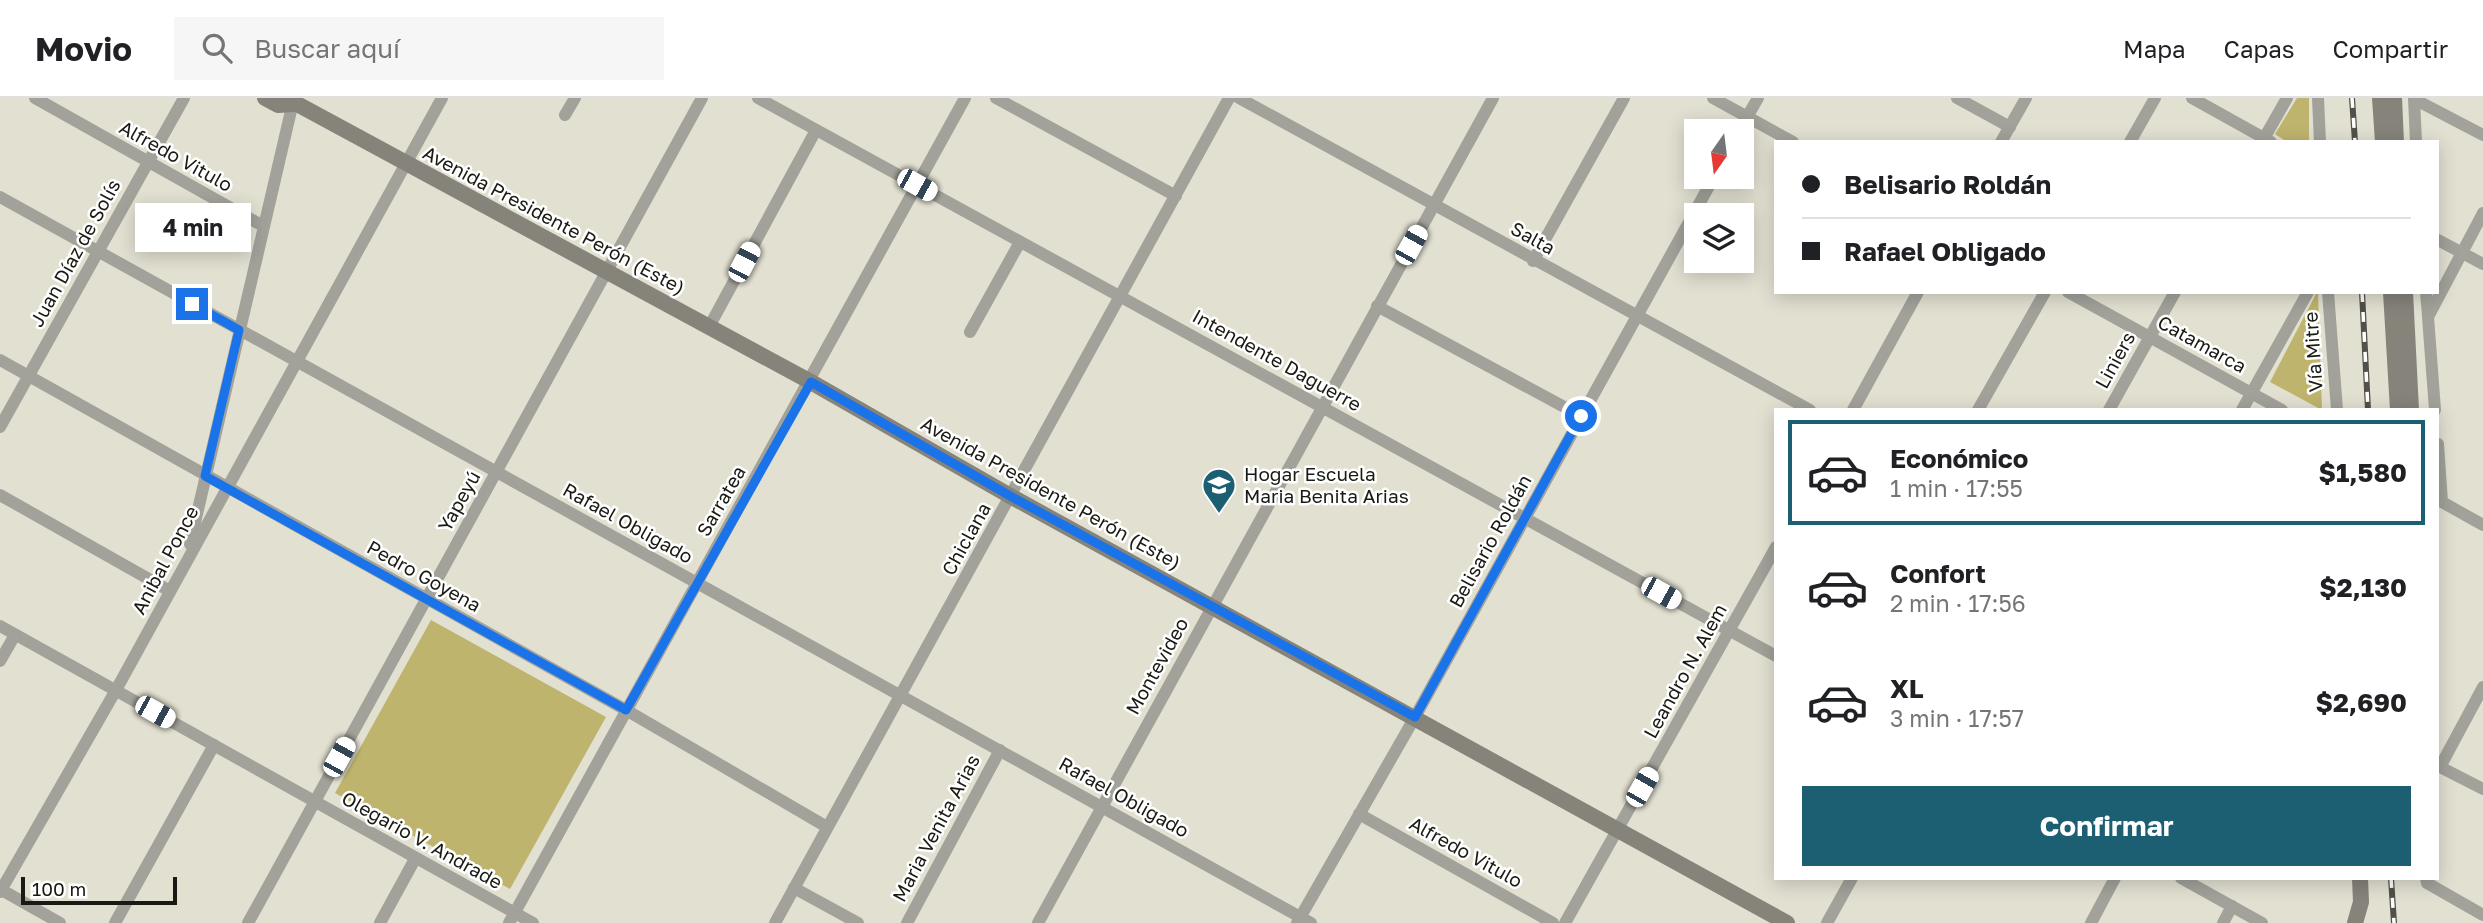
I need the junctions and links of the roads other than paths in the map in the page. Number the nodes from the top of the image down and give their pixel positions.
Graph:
1 (35, 98) edge
2 (184, 98) edge
3 (265, 98) edge
4 (442, 98) edge
5 (575, 98) edge
6 (702, 98) edge
7 (758, 98) edge
8 (965, 98) edge
9 (996, 98) edge
10 (1229, 98) edge
11 (1239, 98) edge
12 (1493, 98) edge
13 (1624, 98) edge
14 (1713, 98) edge
15 (1758, 98) edge
16 (1957, 98) edge
17 (2026, 98) edge
18 (2155, 98) edge
19 (2192, 98) edge
20 (2287, 98) edge
21 (2319, 98) edge
22 (2380, 98) edge
23 (2394, 98) edge
24 (2414, 99) edge
25 (291, 100) edge
26 (565, 115) dead end
27 (1747, 117) junction
28 (2010, 127) junction
29 (816, 130) junction
30 (2483, 135) edge
31 (1789, 140) edge
32 (2002, 140) edge
33 (2131, 140) edge
34 (2263, 140) edge
35 (2266, 140) edge
36 (2320, 140) edge
37 (2383, 140) edge
38 (2396, 140) edge
39 (2416, 140) edge
40 (148, 162) junction
41 (406, 164) junction
42 (917, 185) junction
43 (1707, 189) edge
44 (1176, 196) junction
45 (0, 197) edge
46 (1433, 205) junction
47 (2483, 213) edge
48 (262, 226) junction
49 (2439, 241) edge
50 (1020, 242) junction
51 (99, 251) junction
52 (2461, 252) junction
53 (1533, 261) junction
54 (2483, 264) edge
55 (604, 272) junction
56 (1916, 294) edge
57 (2044, 294) edge
58 (2072, 294) edge
59 (2174, 294) edge
60 (2307, 294) edge
61 (2328, 294) edge
62 (2391, 294) edge
63 (2405, 294) edge
64 (2426, 294) edge
65 (1121, 297) junction
66 (1377, 306) junction
67 (1635, 317) junction
68 (2428, 317) junction
69 (709, 327) junction
70 (239, 330) junction
71 (970, 332) dead end
72 (2150, 337) junction
73 (0, 360) edge
74 (297, 361) junction
75 (29, 376) junction
76 (811, 382) junction
77 (2251, 393) junction
78 (1321, 407) junction
79 (1806, 408) edge
80 (1854, 408) edge
81 (1979, 408) edge
82 (2110, 408) edge
83 (2243, 408) edge
84 (2278, 408) edge
85 (2337, 408) edge
86 (2398, 408) edge
87 (2411, 408) edge
88 (2435, 408) edge
89 (1581, 416) junction
90 (0, 427) edge
91 (2439, 458) edge
92 (497, 472) junction
93 (205, 476) junction
94 (225, 488) junction
95 (0, 495) edge
96 (1012, 497) junction
97 (1524, 518) junction
98 (2483, 525) edge
99 (1774, 551) edge
100 (187, 559) junction
101 (697, 583) junction
102 (170, 591) junction
103 (426, 599) junction
104 (1212, 607) junction
105 (0, 626) edge
106 (1729, 631) junction
107 (15, 635) junction
108 (1774, 655) edge
109 (0, 661) edge
110 (2483, 687) edge
111 (116, 690) junction
112 (900, 695) junction
113 (626, 710) junction
114 (1415, 717) junction
115 (214, 745) junction
116 (1000, 750) junction
117 (2439, 766) edge
118 (2483, 789) edge
119 (314, 802) junction
120 (1101, 807) junction
121 (1359, 814) junction
122 (827, 827) junction
123 (1617, 831) junction
124 (415, 859) junction
125 (1851, 880) edge
126 (2114, 880) edge
127 (2185, 880) edge
128 (2360, 880) edge
129 (2426, 881) edge
130 (794, 888) junction
131 (0, 891) edge
132 (2232, 906) junction
133 (2483, 915) edge
134 (512, 918) edge
135 (1303, 921) edge
136 (60, 923) edge
137 (115, 923) edge
138 (248, 923) edge
139 (380, 923) edge
140 (533, 923) edge
141 (775, 923) edge
142 (858, 923) edge
143 (907, 923) edge
144 (1038, 923) edge
145 (1553, 923) edge
146 (1565, 923) edge
147 (1787, 923) edge
148 (1827, 923) edge
149 (2091, 923) edge
150 (2222, 923) edge
151 (2263, 923) edge
152 (2355, 923) edge

1 - 40 street, Alfredo Vitulo
2 - 40 street, Juan Díaz de Solís
3 - 25 main road, Avenida Presidente Perón (Este)
4 - 41 street, Anibal Ponce
5 - 26 street
6 - 55 street, Yapeyú
7 - 29 street, Intendente Daguerre
8 - 42 street, Sarratea
9 - 44 street
10 - 44 street, Chiclana
11 - 46 street, Salta
12 - 46 street, Montevideo
13 - 53 street
14 - 27 street
15 - 27 street
16 - 28 street
17 - 28 street
18 - 33 street
19 - 34 street
20 - 35 street
21 - 36 street
22 - 37 main road
23 - 38 main road
24 - 30 street
24 - 39 street
25 - 41 main road, Avenida Presidente Perón (Este)
25 - 48 street
27 - 31 street
28 - 32 street
29 - 42 street, Intendente Daguerre
29 - 69 street
40 - 48 street, Alfredo Vitulo
40 - 51 street, Juan Díaz de Solís
41 - 55 main road, Avenida Presidente Perón (Este)
41 - 74 street, Anibal Ponce
42 - 50 street, Intendente Daguerre
42 - 76 street, Sarratea
43 - 67 street, Belisario Roldán
44 - 65 street, Chiclana
45 - 51 street, Rafael Obligado
46 - 53 street, Salta
46 - 66 street, Montevideo
47 - 52 street
48 - 70 street
49 - 52 street
50 - 65 street, Intendente Daguerre
50 - 71 street
51 - 70 street, Rafael Obligado
51 - 75 street, Juan Díaz de Solís
52 - 54 street
52 - 68 street
53 - 67 street, Salta
55 - 69 main road, Avenida Presidente Perón (Este)
55 - 92 street, Yapeyú
56 - 80 street
57 - 81 street
58 - 72 street, Catamarca
59 - 72 street, Liniers
60 - 77 street
61 - 85 street, Vía Mitre
62 - 86 main road
63 - 87 main road
64 - 68 street
65 - 78 street, Intendente Daguerre
65 - 96 street, Chiclana
66 - 78 street, Montevideo
66 - 89 street
67 - 79 street, Salta
67 - 89 street, Belisario Roldán
68 - 88 street
69 - 76 main road, Avenida Presidente Perón (Este)
70 - 74 street, Rafael Obligado
70 - 93 street
72 - 77 street, Catamarca
72 - 82 street, Liniers
73 - 75 street, Pedro Goyena
74 - 92 street, Rafael Obligado
74 - 94 street, Anibal Ponce
75 - 90 street, Juan Díaz de Solís
75 - 93 street, Pedro Goyena
76 - 96 main road, Avenida Presidente Perón (Este)
76 - 101 street, Sarratea
77 - 83 street
77 - 84 street, Catamarca
78 - 97 street, Intendente Daguerre
78 - 104 street, Montevideo
89 - 97 street, Belisario Roldán
91 - 98 street
92 - 101 street, Rafael Obligado
92 - 103 street, Yapeyú
93 - 94 street, Pedro Goyena
93 - 100 street
94 - 100 street, Anibal Ponce
94 - 103 street, Pedro Goyena
95 - 102 street
96 - 104 main road, Avenida Presidente Perón (Este)
96 - 112 street, Chiclana
97 - 106 street, Intendente Daguerre
97 - 114 street, Belisario Roldán
99 - 106 street, Leandro N. Alem
100 - 102 street, Anibal Ponce
101 - 112 street, Rafael Obligado
101 - 113 street, Sarratea
102 - 111 street, Anibal Ponce
103 - 113 street, Pedro Goyena
103 - 119 street, Yapeyú
104 - 114 main road, Avenida Presidente Perón (Este)
104 - 120 street, Montevideo
105 - 107 street, Olegario V. Andrade
106 - 108 street, Intendente Daguerre
106 - 123 street, Leandro N. Alem
107 - 109 street
107 - 111 street, Olegario V. Andrade
110 - 117 street
111 - 115 street, Olegario V. Andrade
111 - 131 street, Anibal Ponce
112 - 116 street, Rafael Obligado
112 - 122 street, Chiclana
113 - 122 street, Pedro Goyena
113 - 134 street, Sarratea
114 - 121 street, Belisario Roldán
114 - 123 main road, Avenida Presidente Perón (Este)
115 - 119 street, Olegario V. Andrade
115 - 137 street
116 - 120 street, Rafael Obligado
116 - 143 street, Maria Venita Arias
117 - 118 street
119 - 124 street, Olegario V. Andrade
119 - 138 street, Yapeyú
120 - 135 street, Rafael Obligado
120 - 144 street, Montevideo
121 - 135 street, Belisario Roldán
121 - 145 street, Alfredo Vitulo
122 - 130 street, Chiclana
123 - 146 street, Leandro N. Alem
123 - 147 main road, Avenida Presidente Perón (Este)
124 - 134 street, Olegario V. Andrade
124 - 139 street
125 - 148 street
126 - 149 street
127 - 132 street
128 - 152 main road
129 - 133 street
130 - 141 street, Chiclana
130 - 142 street
131 - 136 street
132 - 150 street
132 - 151 street
134 - 140 street, Olegario V. Andrade

